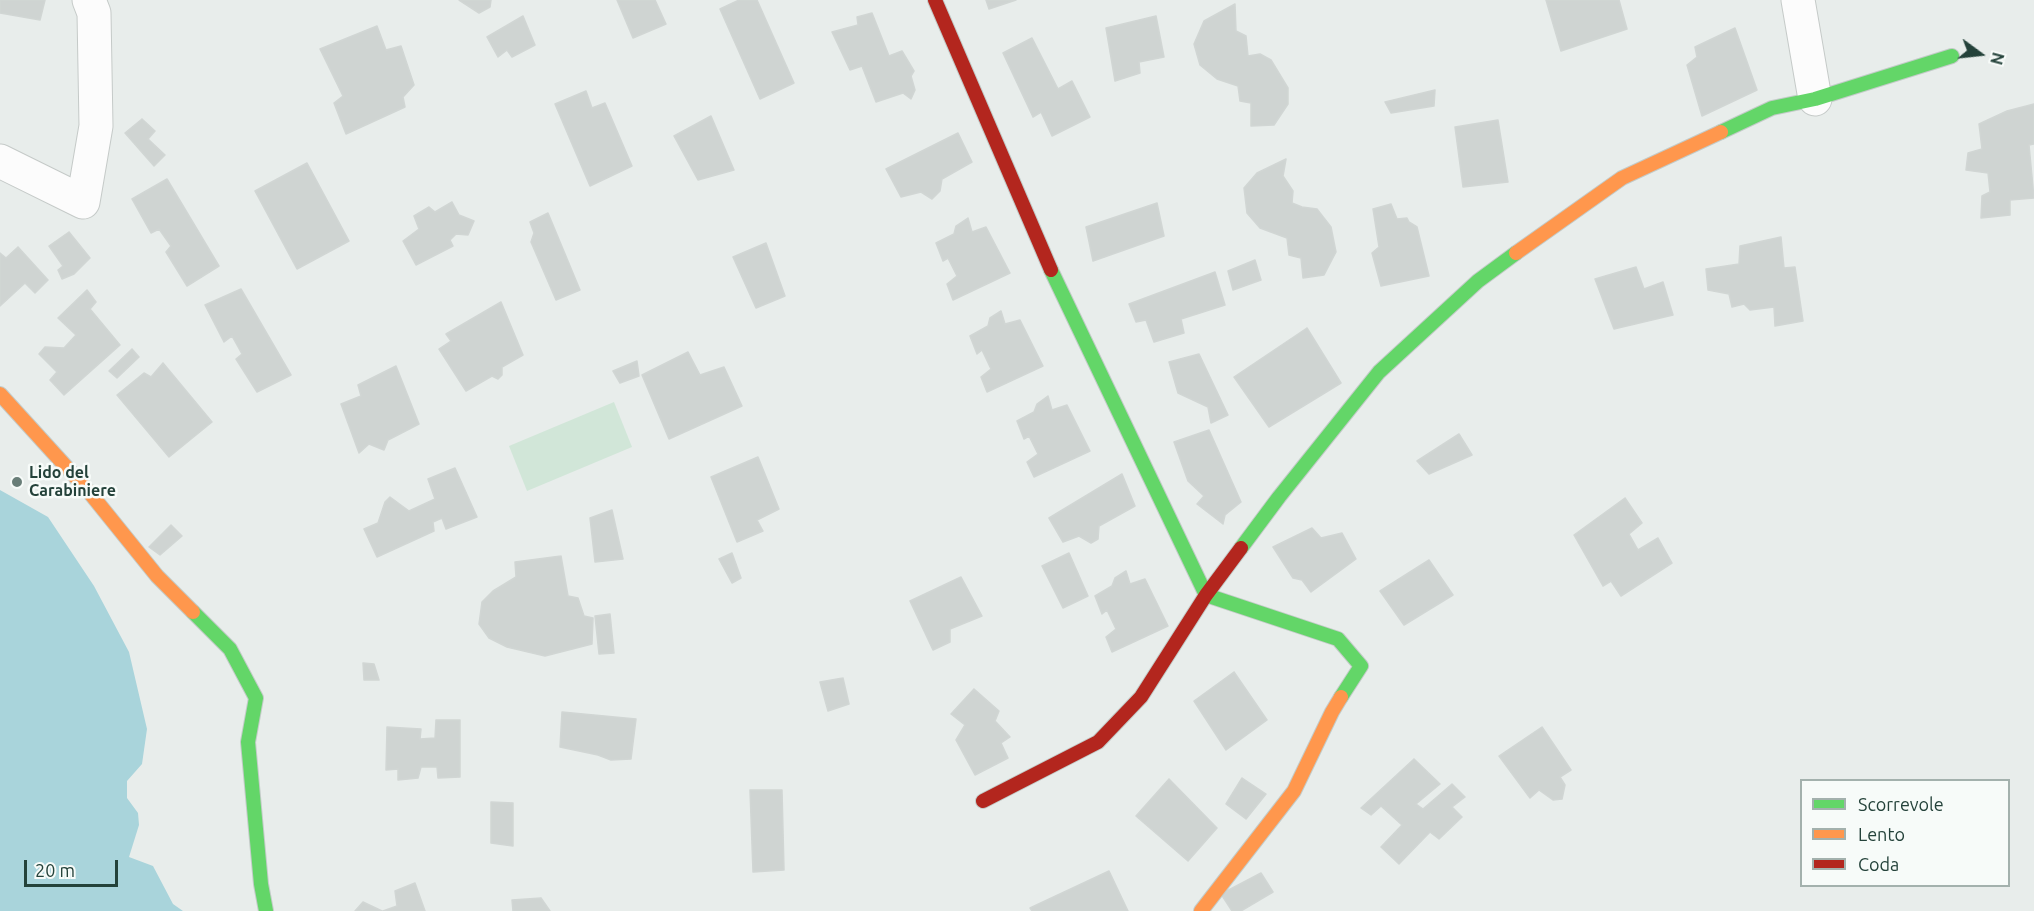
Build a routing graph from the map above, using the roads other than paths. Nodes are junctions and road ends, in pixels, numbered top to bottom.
1 (89, 0) edge
2 (935, 0) edge
3 (1798, 0) edge
4 (1952, 56) dead end
5 (1815, 99) junction
6 (0, 161) edge
7 (0, 394) edge
8 (1206, 595) junction
9 (982, 801) dead end
10 (266, 911) edge
11 (1201, 911) edge

1 - 6 street
2 - 8 street
3 - 5 street
4 - 5 street
5 - 8 street
7 - 10 street
8 - 9 street
8 - 11 street

